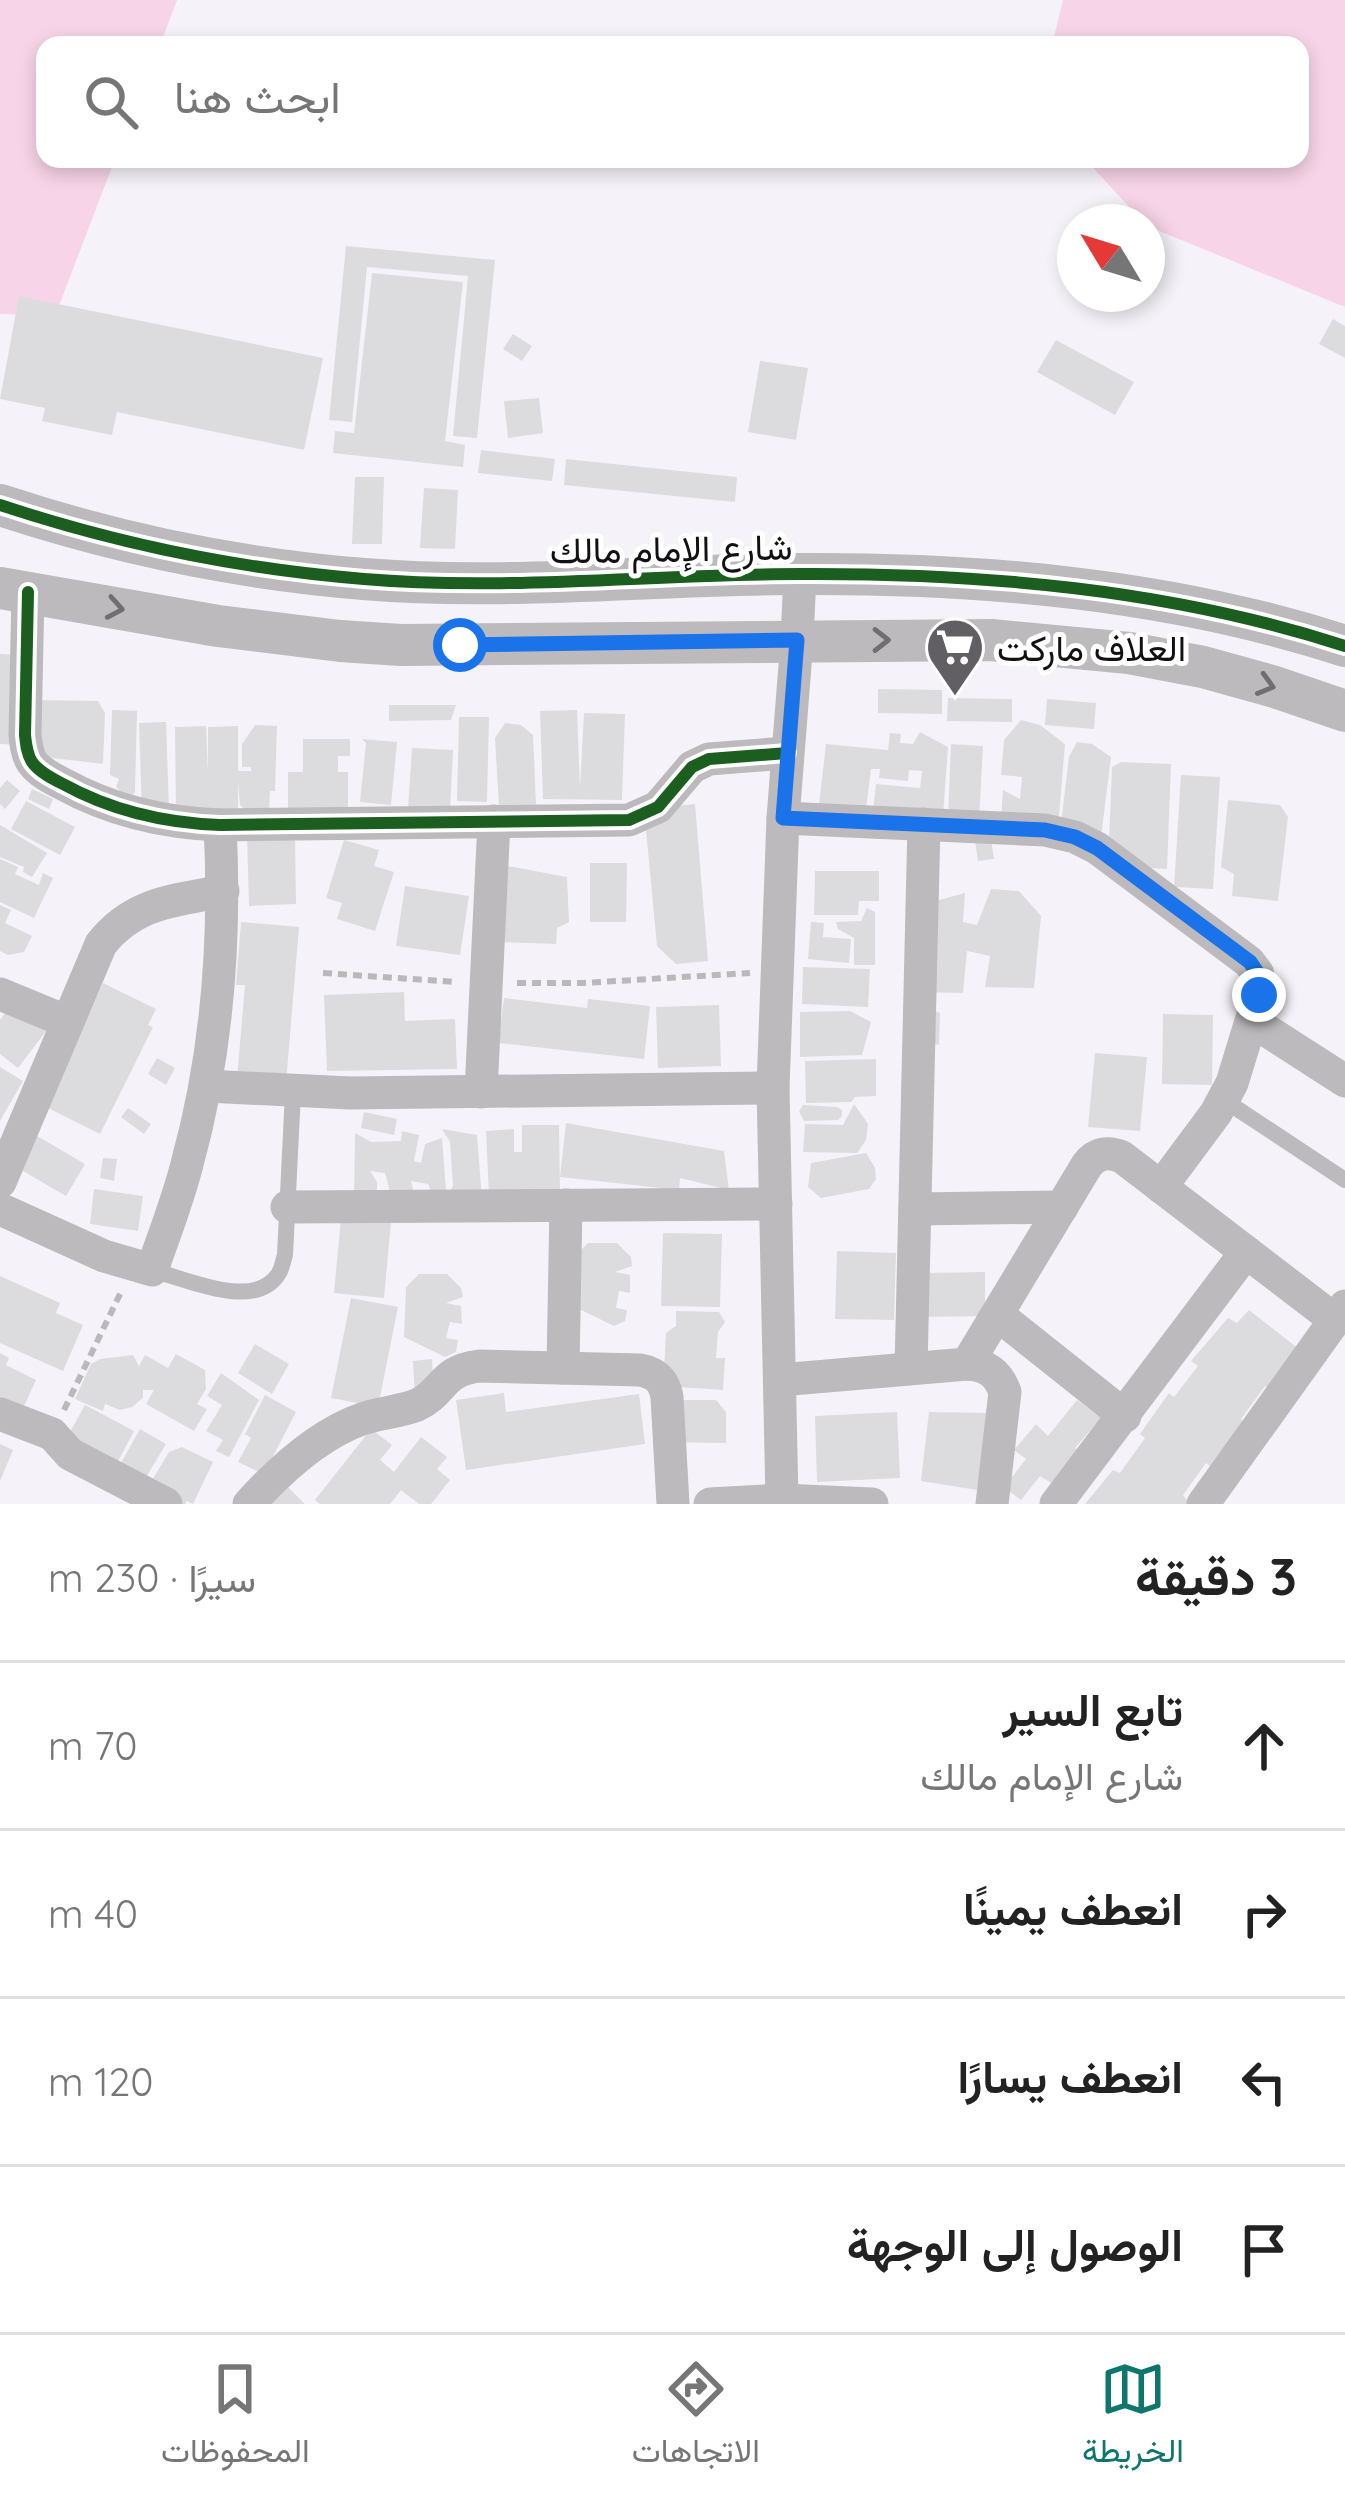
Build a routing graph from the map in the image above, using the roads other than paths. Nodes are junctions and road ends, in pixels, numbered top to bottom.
1 (0, 505) edge
2 (800, 574) junction
3 (14, 590) edge
4 (797, 640) junction
5 (1345, 646) edge
6 (1345, 711) edge
7 (13, 750) edge
8 (787, 753) junction
9 (783, 818) junction
10 (494, 821) junction
11 (924, 824) junction
12 (220, 825) junction
13 (223, 891) junction
14 (0, 994) edge
15 (1252, 1021) junction
16 (68, 1022) junction
17 (1345, 1081) edge
18 (206, 1087) junction
19 (773, 1088) junction
20 (293, 1091) junction
21 (482, 1092) junction
22 (1224, 1100) junction
23 (1345, 1180) edge
24 (0, 1183) edge
25 (1160, 1187) junction
26 (776, 1204) junction
27 (566, 1205) junction
28 (287, 1207) junction
29 (1062, 1207) junction
30 (0, 1209) edge
31 (915, 1209) junction
32 (1246, 1252) junction
33 (143, 1268) junction
34 (1340, 1313) edge
35 (998, 1315) junction
36 (967, 1364) junction
37 (562, 1368) junction
38 (911, 1369) junction
39 (780, 1380) junction
40 (0, 1414) edge
41 (1125, 1416) junction
42 (782, 1500) junction
43 (166, 1504) edge
44 (249, 1504) edge
45 (673, 1504) edge
46 (710, 1504) edge
47 (872, 1504) edge
48 (992, 1504) edge
49 (1056, 1504) edge
50 (1203, 1504) edge

1 - 2 street, شارع الإمام مالك
2 - 4 street
2 - 5 street, شارع الإمام مالك
3 -> 4 street
3 - 7 street
4 -> 6 street
4 - 8 street
7 - 12 street
8 - 9 street
8 - 10 street
9 - 11 street
9 - 19 street
10 - 12 street
10 - 21 street
11 - 15 street
11 - 31 street
12 - 13 street
13 - 16 street
13 - 18 street
14 - 16 street
15 - 17 street
15 - 22 street
16 - 24 street
18 - 20 street
18 - 33 street
19 - 21 street
19 - 26 street
20 - 21 street
20 - 28 lane
22 - 23 lane
22 - 25 street
25 - 29 street
25 - 32 street
26 - 27 street
26 - 39 street
27 - 28 street
27 - 37 street
28 - 33 lane
29 - 31 street
29 - 35 street
30 - 33 street
31 - 38 street
32 - 34 street
32 - 41 street
34 - 50 street
35 - 36 street
35 - 41 street
36 - 38 street
36 - 48 street
37 - 44 street
37 - 45 street
38 - 39 street
39 - 42 street
40 - 43 street
41 - 49 street
42 - 46 street
42 - 47 street

